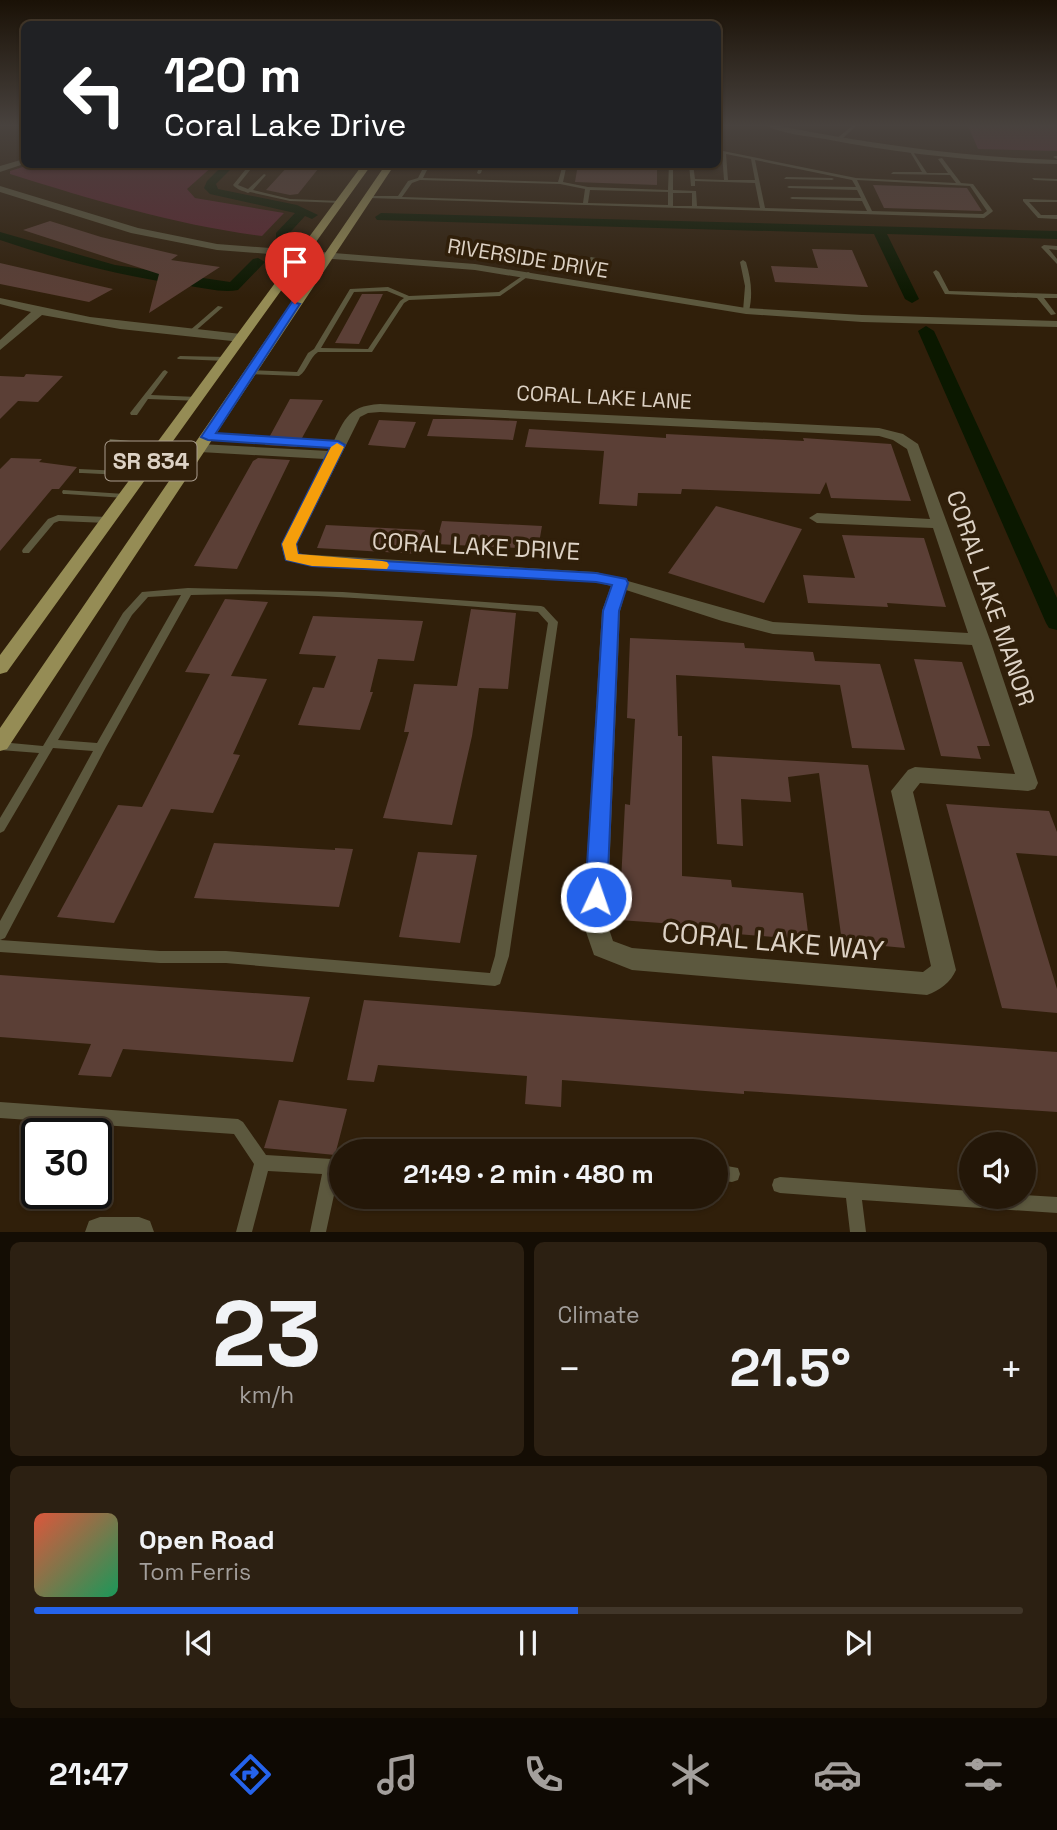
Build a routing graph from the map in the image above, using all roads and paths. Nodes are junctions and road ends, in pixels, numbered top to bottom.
1 (15, 183) edge
2 (236, 183) edge
3 (256, 183) edge
4 (354, 183) edge
5 (378, 183) edge
6 (409, 183) edge
7 (563, 183) edge
8 (671, 183) edge
9 (693, 183) edge
10 (758, 183) edge
11 (788, 183) edge
12 (858, 183) edge
13 (934, 183) edge
14 (960, 185) joint
15 (789, 187) junction
16 (588, 188) junction
17 (0, 189) edge
18 (860, 189) junction
19 (671, 191) junction
20 (248, 192) junction
21 (694, 192) junction
22 (369, 197) junction
23 (65, 198) dead end
24 (399, 198) junction
25 (792, 198) junction
26 (865, 200) junction
27 (1057, 201) edge
28 (341, 202) junction
29 (585, 204) junction
30 (670, 207) junction
31 (695, 207) junction
32 (763, 209) junction
33 (796, 210) junction
34 (870, 212) junction
35 (1057, 218) edge
36 (153, 223) dead end
37 (1057, 248) edge
38 (307, 250) junction
39 (332, 250) junction
40 (593, 258) dead end
41 (743, 262) dead end
42 (1057, 262) edge
43 (577, 272) junction
44 (936, 272) dead end
45 (528, 274) junction
46 (1039, 296) junction
47 (1057, 296) edge
48 (408, 298) junction
49 (0, 301) edge
50 (748, 305) junction
51 (220, 307) dead end
52 (38, 312) junction
53 (1056, 318) edge
54 (190, 333) junction
55 (241, 338) junction
56 (0, 346) edge
57 (317, 350) junction
58 (180, 358) dead end
59 (226, 359) junction
60 (165, 372) dead end
61 (250, 372) junction
62 (145, 397) junction
63 (197, 399) junction
64 (134, 413) dead end
65 (898, 437) joint
66 (113, 441) dead end
67 (204, 442) junction
68 (162, 446) junction
69 (336, 450) junction
70 (82, 471) dead end
71 (142, 474) junction
72 (66, 492) dead end
73 (125, 496) junction
74 (817, 518) dead end
75 (107, 520) junction
76 (940, 524) junction
77 (26, 551) dead end
78 (620, 583) junction
79 (188, 591) junction
80 (981, 640) junction
81 (6, 652) edge
82 (0, 668) edge
83 (0, 745) edge
84 (49, 747) junction
85 (100, 747) junction
86 (1028, 783) joint
87 (0, 828) edge
88 (0, 934) edge
89 (0, 946) edge
90 (0, 1110) edge
91 (262, 1163) junction
92 (329, 1165) edge
93 (780, 1185) dead end
94 (329, 1191) edge
95 (853, 1191) junction
96 (1057, 1205) edge
97 (100, 1231) edge
98 (139, 1231) edge
99 (244, 1231) edge
100 (317, 1231) edge
101 (858, 1231) edge

1 - 23 street
2 - 20 lane
3 - 20 lane
4 - 28 main road, SR 834
5 - 22 main road, SR 834
6 - 24 lane
7 - 16 lane
8 - 19 lane
9 - 21 lane
10 - 32 lane
11 - 15 lane
12 - 18 lane
13 - 14 lane
14 - 34 lane
15 - 18 lane
15 - 25 lane
16 - 19 lane
16 - 29 lane
17 - 38 street, RIVERSIDE DRIVE
18 - 26 lane
19 - 21 lane
19 - 30 lane
20 - 28 lane
21 - 31 lane
22 - 24 lane
22 - 39 main road, SR 834
24 - 29 lane
25 - 26 lane
25 - 33 lane
26 - 34 lane
27 - 35 lane
28 - 38 main road, SR 834
29 - 30 lane
30 - 31 lane
31 - 32 lane
32 - 33 lane
33 - 34 lane
36 - 38 street, RIVERSIDE DRIVE
37 - 42 lane
38 - 39 street, RIVERSIDE DRIVE
38 - 55 main road, SR 834
39 - 43 street, RIVERSIDE DRIVE
39 - 45 street, RIVERSIDE DRIVE
39 - 61 main road, SR 834
40 - 43 lane
41 - 50 lane
43 - 50 street, RIVERSIDE DRIVE
44 - 46 lane
45 - 48 lane
45 - 50 street, RIVERSIDE DRIVE
46 - 47 lane
46 - 53 lane
48 - 57 lane
48 - 57 lane
49 - 52 street
50 - 53 street, RIVERSIDE DRIVE
51 - 54 lane
52 - 54 street
52 - 56 street
54 - 55 street
55 - 59 main road, SR 834
57 - 61 lane
58 - 59 lane
59 - 63 main road, SR 834
60 - 62 lane
61 - 67 main road, SR 834
62 - 63 lane
62 - 64 lane
63 - 68 main road, SR 834
65 - 69 street, CORAL LAKE LANE
65 - 76 street, CORAL LAKE MANOR
66 - 68 lane
67 - 69 street
67 - 83 main road, SR 834
68 - 71 main road, SR 834
69 - 78 street, CORAL LAKE DRIVE
70 - 71 lane
71 - 73 main road, SR 834
72 - 73 lane
73 - 75 main road, SR 834
74 - 76 street
75 - 77 lane
75 - 81 main road, SR 834
76 - 80 street, CORAL LAKE MANOR
78 - 80 street, CORAL LAKE DRIVE
78 - 86 street, CORAL LAKE WAY
79 - 84 lane
79 - 85 lane
79 - 89 lane
80 - 86 street, CORAL LAKE MANOR
81 - 82 main road, SR 834
83 - 84 lane
84 - 85 lane
84 - 87 lane
85 - 88 lane
90 - 91 lane
91 - 92 lane
91 - 99 lane
93 - 95 lane
94 - 100 lane
95 - 96 lane
95 - 101 lane
97 - 98 street

